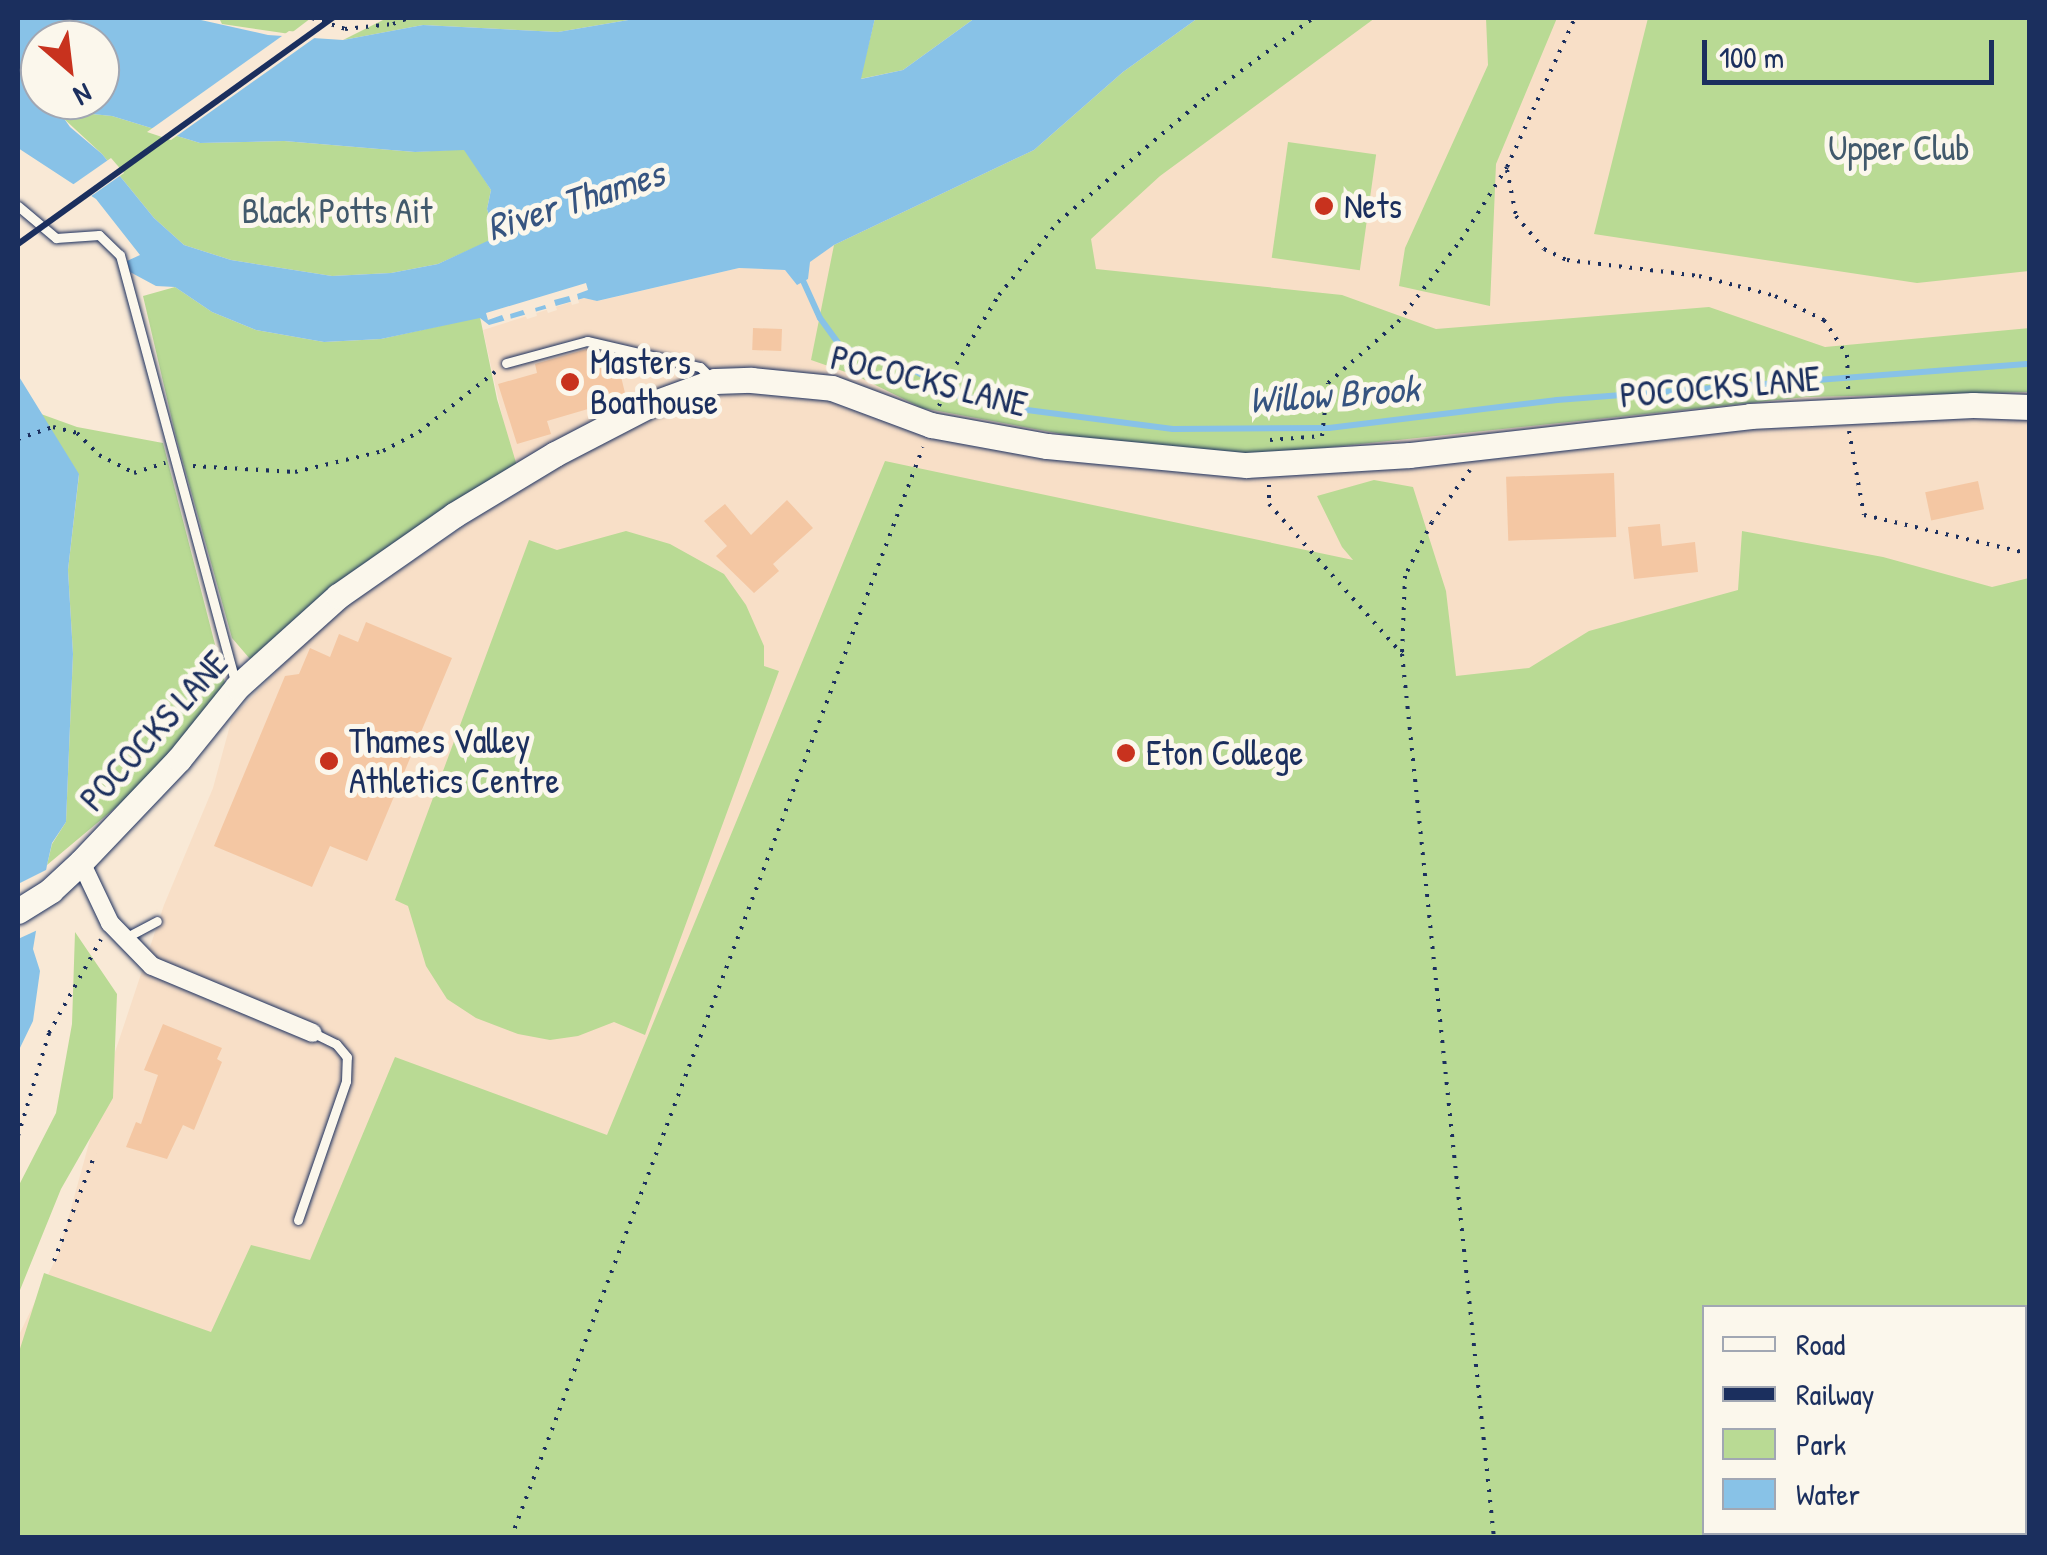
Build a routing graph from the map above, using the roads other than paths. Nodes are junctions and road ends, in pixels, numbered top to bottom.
1 (18, 206) edge
2 (506, 363) road end
3 (715, 382) junction
4 (2030, 407) edge
5 (237, 686) junction
6 (81, 862) junction
7 (18, 911) edge
8 (157, 920) dead end
9 (126, 938) junction
10 (313, 1033) joint
11 (298, 1220) dead end

1 - 5 lane
2 - 3 lane
3 - 4 main road, POCOCKS LANE
3 - 5 main road, POCOCKS LANE
5 - 6 main road, POCOCKS LANE
6 - 7 main road, POCOCKS LANE
6 - 9 street
8 - 9 lane
9 - 10 street
10 - 11 lane

